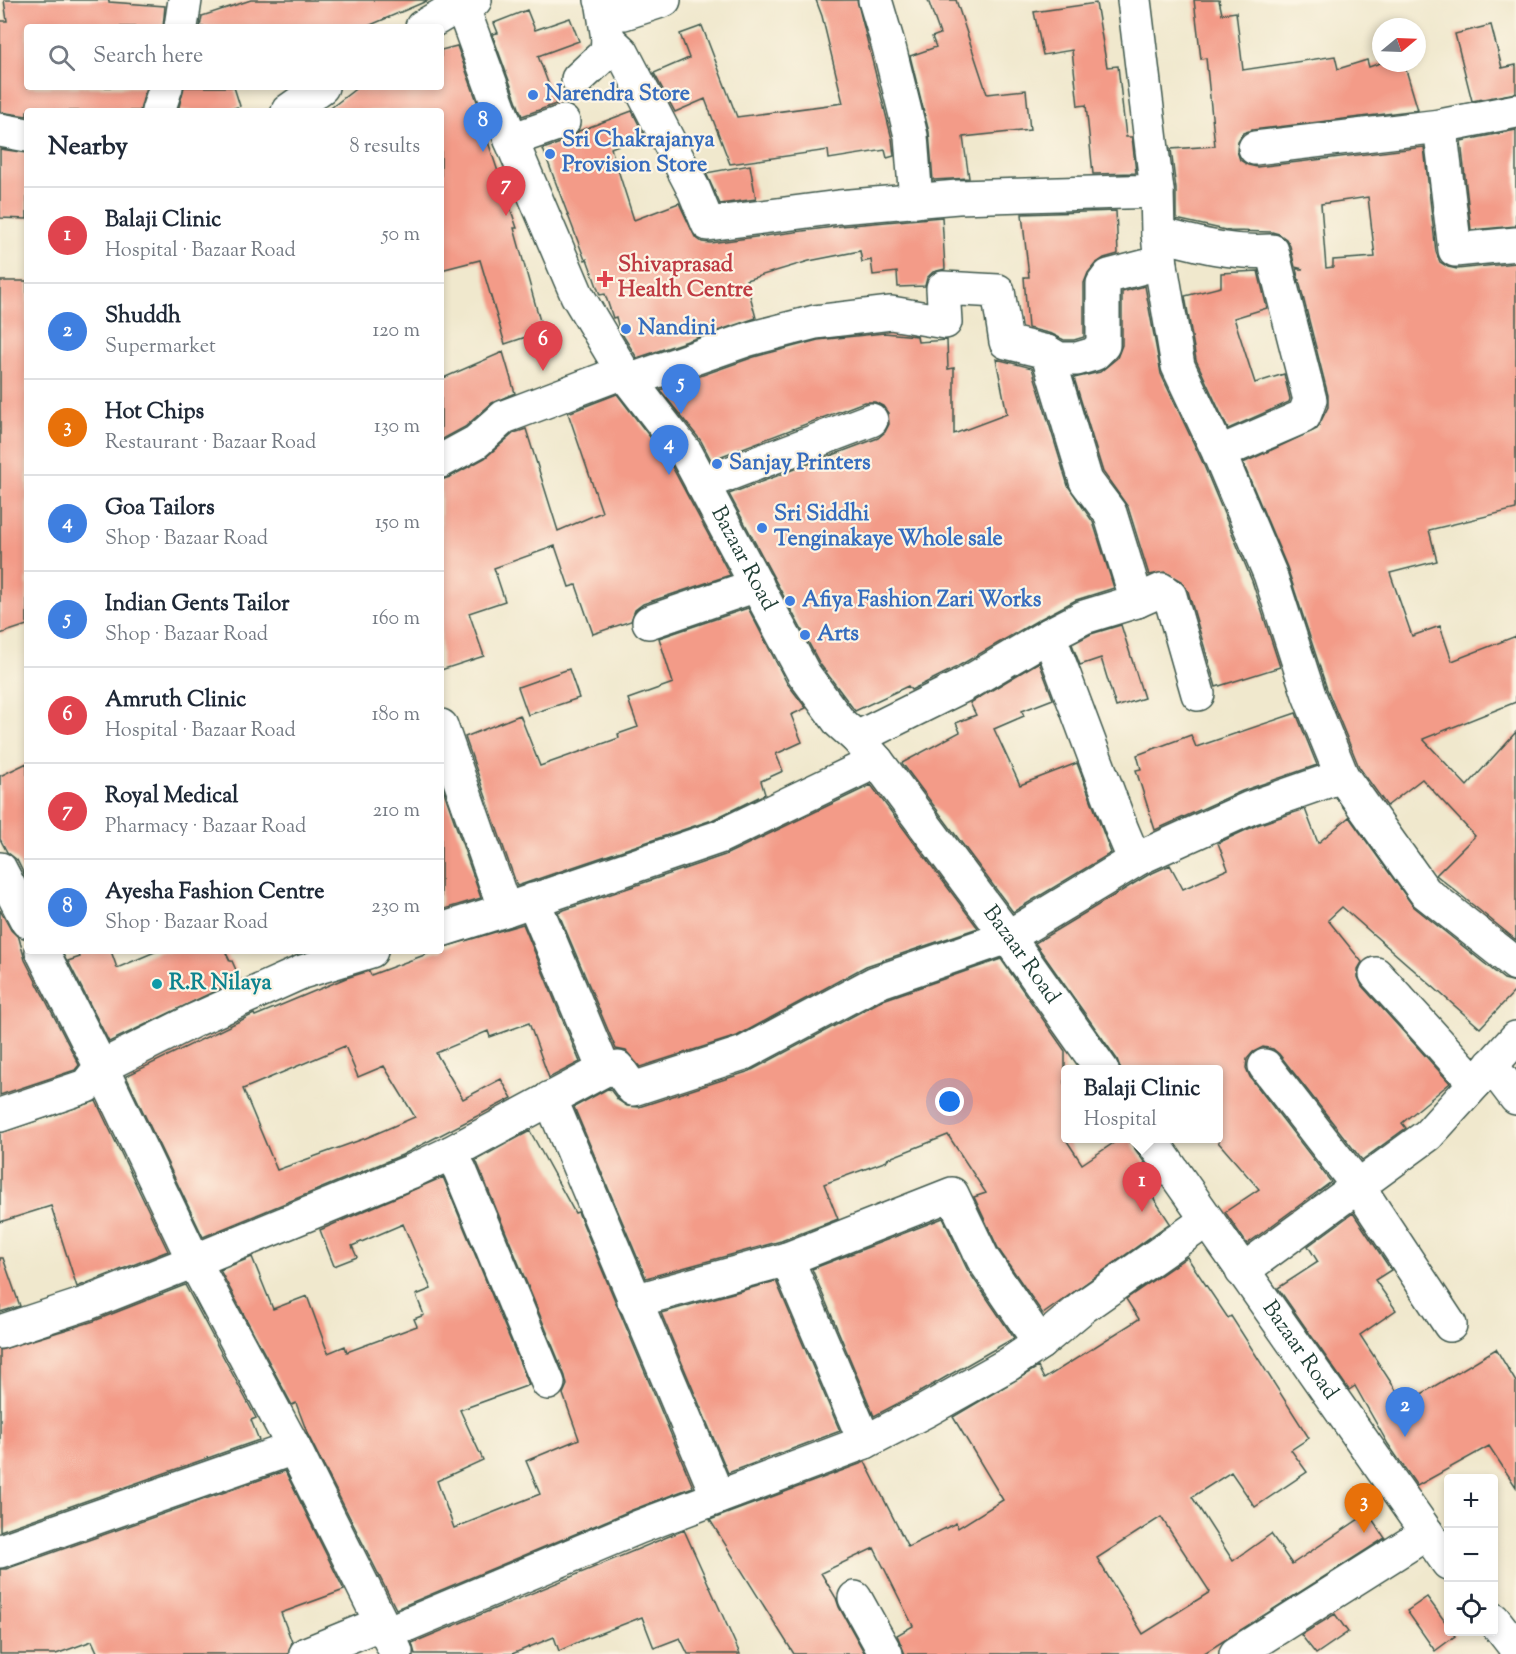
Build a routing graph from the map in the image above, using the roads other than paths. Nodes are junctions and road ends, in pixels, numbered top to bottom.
1 (185, 0) edge
2 (602, 0) edge
3 (664, 0) edge
4 (875, 0) edge
5 (1134, 0) edge
6 (465, 1) edge
7 (181, 24) edge
8 (427, 24) edge
9 (608, 39) junction
10 (578, 79) dead end
11 (165, 90) edge
12 (318, 90) edge
13 (159, 108) edge
14 (292, 108) edge
15 (1516, 111) edge
16 (563, 122) dead end
17 (1440, 126) junction
18 (0, 130) edge
19 (24, 134) edge
20 (511, 140) junction
21 (1255, 148) dead end
22 (1157, 191) junction
23 (915, 201) junction
24 (1516, 244) edge
25 (1159, 250) junction
26 (1047, 352) junction
27 (627, 376) junction
28 (871, 420) dead end
29 (1219, 453) junction
30 (444, 459) edge
31 (702, 484) junction
32 (757, 585) junction
33 (1137, 601) junction
34 (649, 622) dead end
35 (1049, 635) junction
36 (1198, 694) dead end
37 (444, 733) edge
38 (867, 749) junction
39 (1342, 776) junction
40 (1138, 858) junction
41 (0, 868) edge
42 (519, 905) junction
43 (15, 910) edge
44 (444, 929) edge
45 (1008, 937) junction
46 (44, 954) edge
47 (351, 954) edge
48 (299, 962) edge
49 (1516, 964) edge
50 (1376, 974) dead end
51 (1516, 1038) edge
52 (1098, 1065) edge
53 (101, 1066) junction
54 (1265, 1066) dead end
55 (604, 1070) junction
56 (1483, 1074) junction
57 (550, 1098) junction
58 (1516, 1098) edge
59 (0, 1116) edge
60 (1153, 1143) edge
61 (450, 1153) junction
62 (1358, 1186) junction
63 (1207, 1220) junction
64 (787, 1259) junction
65 (194, 1262) junction
66 (1242, 1271) junction
67 (634, 1301) junction
68 (1450, 1325) dead end
69 (0, 1332) edge
70 (1040, 1343) junction
71 (548, 1383) dead end
72 (865, 1442) junction
73 (294, 1448) junction
74 (718, 1497) junction
75 (1426, 1533) junction
76 (0, 1551) edge
77 (1444, 1556) edge
78 (855, 1598) dead end
79 (1498, 1625) edge
80 (388, 1637) edge
81 (1516, 1648) edge
82 (306, 1654) edge
83 (886, 1654) edge
84 (1236, 1654) edge

1 - 7 street
2 - 3 street
2 - 9 street
4 - 23 street
5 - 22 street
6 - 8 street
6 - 20 street, Bazaar Road
9 - 10 street
9 - 23 street
11 - 13 street
12 - 14 street
15 - 17 street
16 - 20 street
17 - 21 street
17 - 24 street
18 - 19 street
20 - 27 street, Bazaar Road
22 - 23 street
22 - 25 street
25 - 26 street
25 - 29 street
25 - 29 street
26 - 27 street
26 - 33 street
27 - 30 street
27 - 31 street, Bazaar Road
28 - 31 street
29 - 39 street
31 - 32 street, Bazaar Road
32 - 34 street
32 - 38 street, Bazaar Road
33 - 35 street
33 - 36 street
35 - 38 street
35 - 40 street
37 - 42 street
38 - 42 street
38 - 45 street, Bazaar Road
39 - 40 street
39 - 49 street
40 - 45 street
41 - 43 street
42 - 44 street
42 - 55 street
45 - 52 street, Bazaar Road
45 - 55 street
46 - 53 street
47 - 48 street
48 - 53 street
50 - 56 street
51 - 56 street
53 - 59 street
53 - 65 street
54 - 62 street
55 - 57 street
56 - 58 street
56 - 62 street
57 - 61 street
57 - 67 street
60 - 63 street, Bazaar Road
61 - 65 street
61 - 71 street
62 - 66 street
62 - 68 street
63 - 66 street, Bazaar Road
63 - 70 street
64 - 67 street
64 - 70 street
64 - 72 street
65 - 69 street
65 - 73 street
66 - 75 street, Bazaar Road
67 - 74 street
70 - 72 street
72 - 74 street
73 - 76 street
73 - 80 street
74 - 80 street
75 - 77 street, Bazaar Road
75 - 84 street
78 - 83 street
79 - 81 street
80 - 82 street

